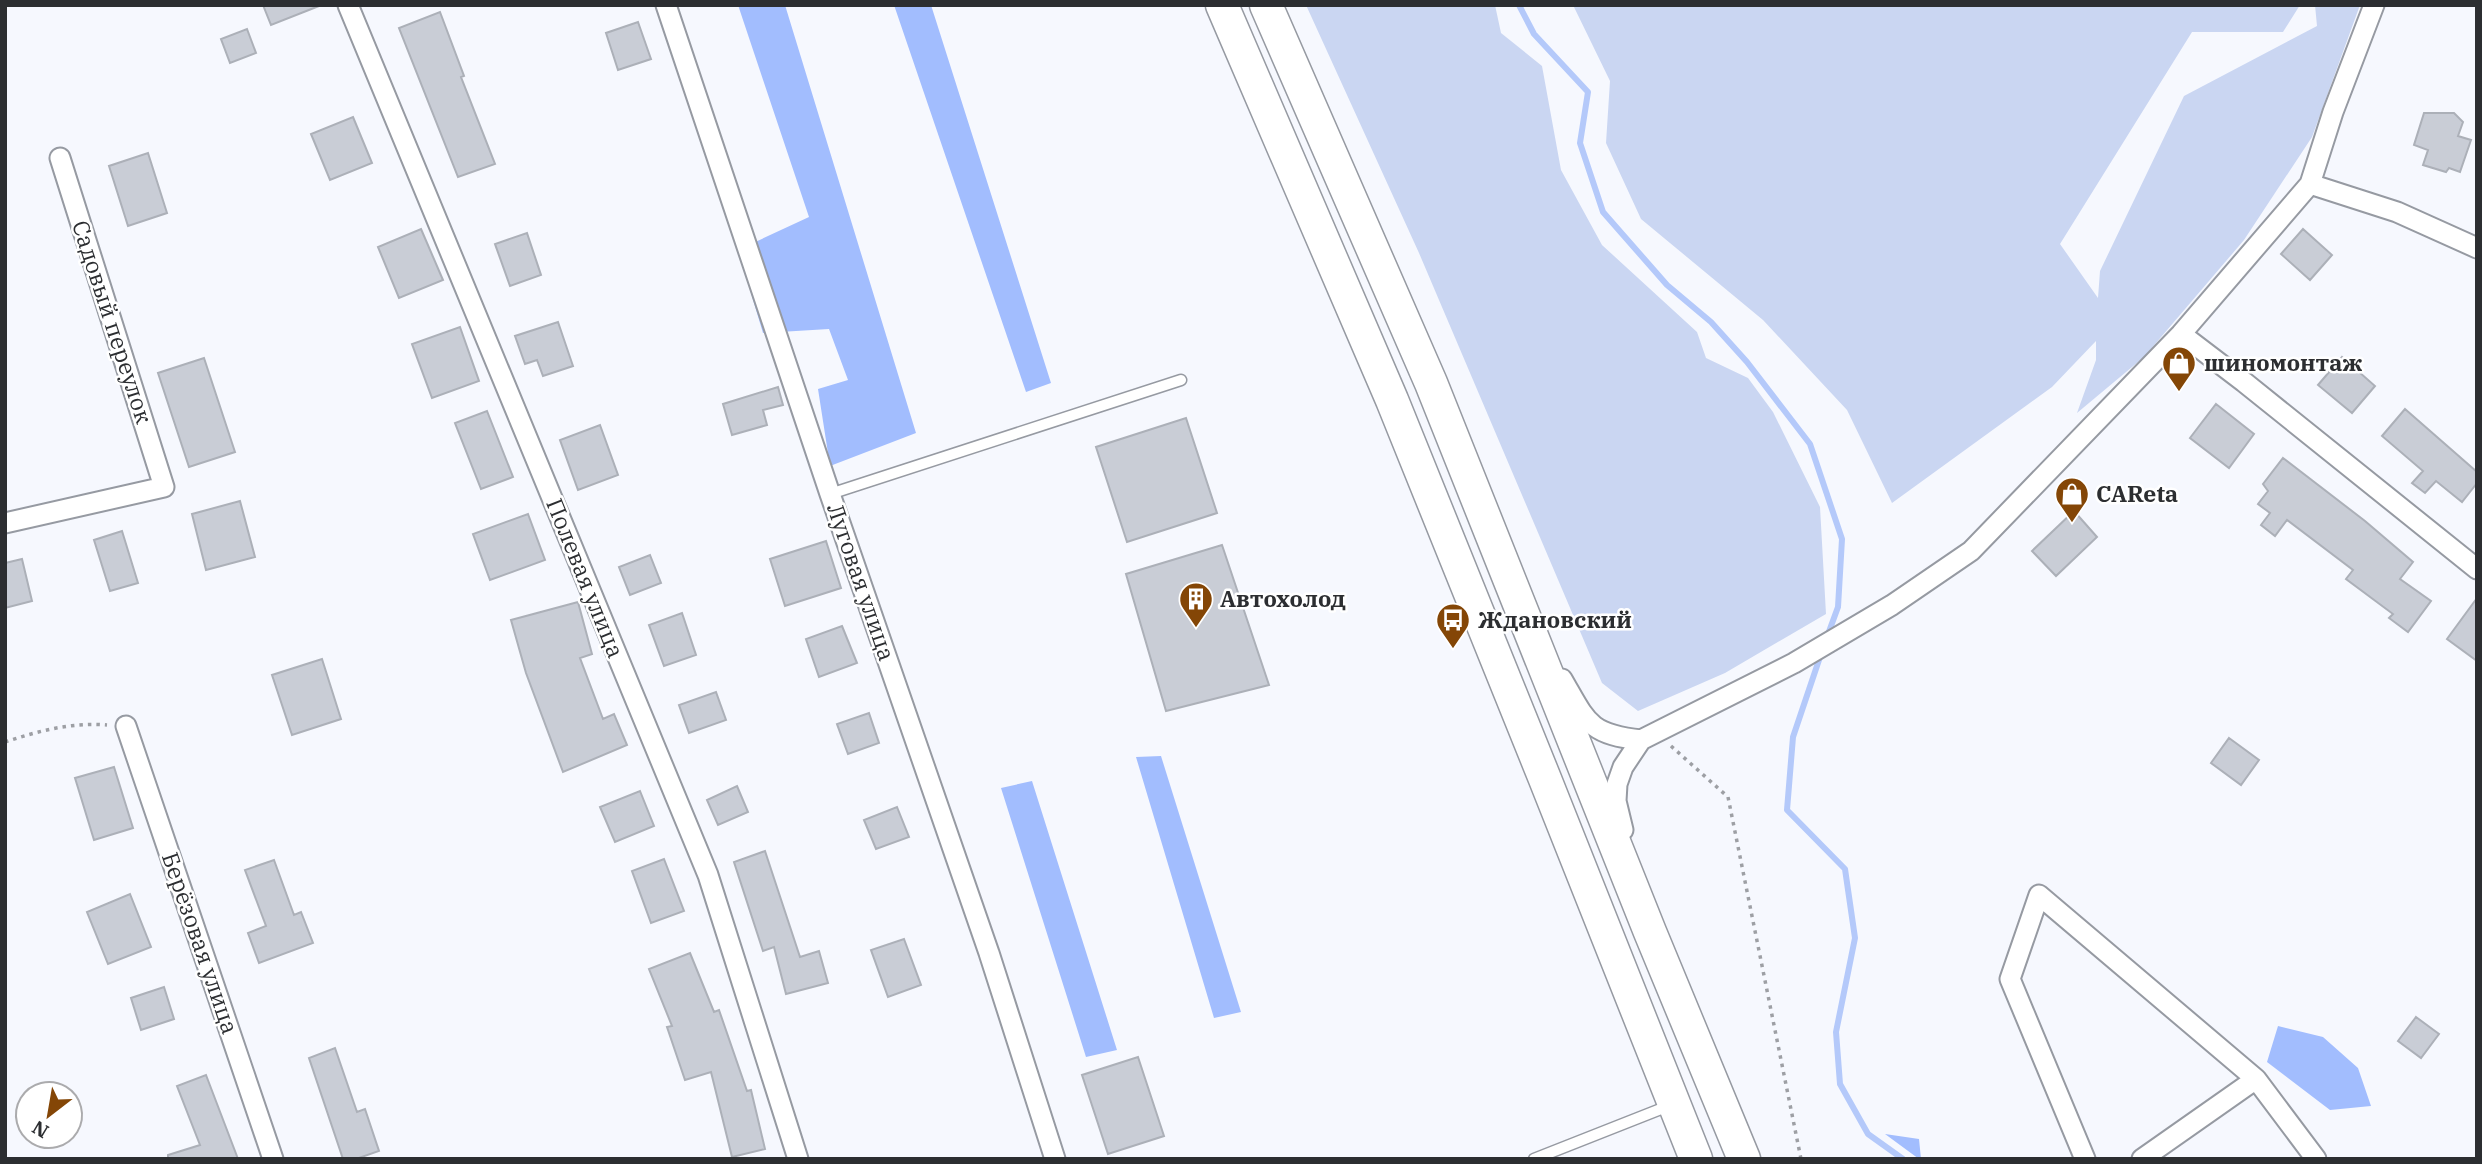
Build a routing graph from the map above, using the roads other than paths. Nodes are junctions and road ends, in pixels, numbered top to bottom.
1 (348, 5) edge
2 (666, 5) edge
3 (1222, 5) edge
4 (1266, 5) edge
5 (2374, 5) edge
6 (60, 158) dead end
7 (2310, 184) junction
8 (2477, 248) edge
9 (2181, 334) junction
10 (1181, 380) dead end
11 (830, 494) junction
12 (5, 523) edge
13 (2477, 569) edge
14 (1522, 611) junction
15 (127, 726) road end
16 (1648, 736) junction
17 (1650, 932) junction
18 (2256, 1079) junction
19 (1674, 1104) junction
20 (274, 1159) edge
21 (798, 1159) edge
22 (1055, 1159) edge
23 (1534, 1159) edge
24 (1696, 1159) edge
25 (1744, 1159) edge
26 (2085, 1159) edge
27 (2142, 1159) edge
28 (2316, 1159) edge

1 - 21 street, Полевая улица
2 - 11 street, Луговая улица
3 - 19 main road
4 - 14 main road
5 - 7 street
6 - 12 street, Садовый переулок
7 - 8 street
7 - 9 street
9 - 13 street
9 - 16 street
10 - 11 lane
11 - 22 street, Луговая улица
14 - 16 street
14 - 17 main road
15 - 20 street, Берёзовая улица
16 - 17 street
17 - 25 main road
18 - 26 street
18 - 27 street
18 - 28 street
19 - 23 lane
19 - 24 main road

